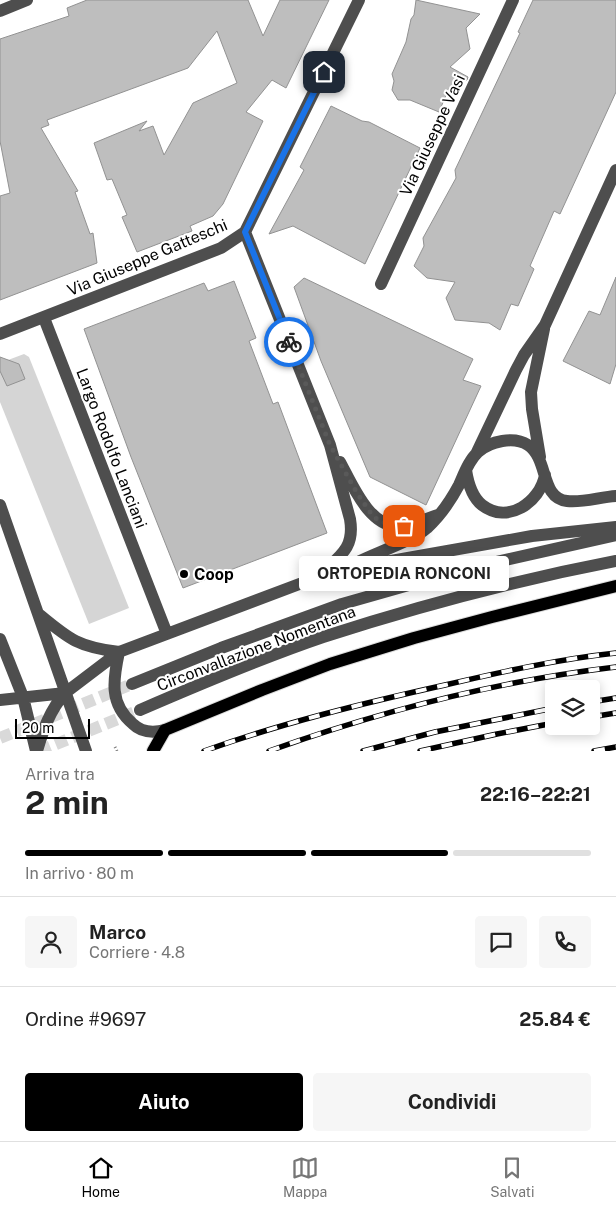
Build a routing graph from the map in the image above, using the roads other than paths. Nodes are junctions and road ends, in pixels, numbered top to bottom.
1 (27, 0) edge
2 (359, 0) edge
3 (513, 0) edge
4 (0, 10) edge
5 (616, 170) edge
6 (245, 232) junction
7 (381, 284) dead end
8 (44, 318) junction
9 (545, 325) junction
10 (0, 334) edge
11 (330, 445) junction
12 (478, 452) junction
13 (540, 457) junction
14 (466, 470) junction
15 (545, 475) junction
16 (616, 496) edge
17 (0, 504) edge
18 (438, 515) junction
19 (616, 527) edge
20 (616, 535) edge
21 (616, 561) edge
22 (340, 570) junction
23 (318, 576) junction
24 (616, 586) edge
25 (39, 614) junction
26 (166, 634) junction
27 (0, 638) edge
28 (119, 652) junction
29 (132, 684) tunnel mouth
30 (65, 693) junction
31 (23, 697) junction
32 (0, 700) edge
33 (140, 710) tunnel mouth
34 (165, 730) junction
35 (36, 751) edge
36 (86, 751) edge
37 (153, 751) edge

1 - 4 street
2 - 6 street, Via Giuseppe Gatteschi
3 - 7 street, Via Giuseppe Vasi
5 - 9 street
6 - 8 street, Via Giuseppe Gatteschi
6 - 11 street
8 - 10 street
8 - 26 street, Largo Rodolfo Lanciani
9 - 12 street
9 - 13 street
11 - 18 street
11 - 23 street
12 - 13 street
12 - 14 street
13 - 15 street
14 - 15 street
14 - 18 street
15 - 16 street
17 - 25 street
18 - 22 street
19 - 22 street
20 - 29 street, Circonvallazione Nomentana
21 - 33 street, Circonvallazione Nomentana
22 - 23 street
23 - 26 street
24 - 34 main road
25 - 28 street
25 - 30 street
26 - 28 street
27 - 31 street
28 - 30 street
28 - 34 street
30 - 31 street
30 - 35 street
30 - 36 street
31 - 32 street
31 - 35 street
34 - 37 main road

